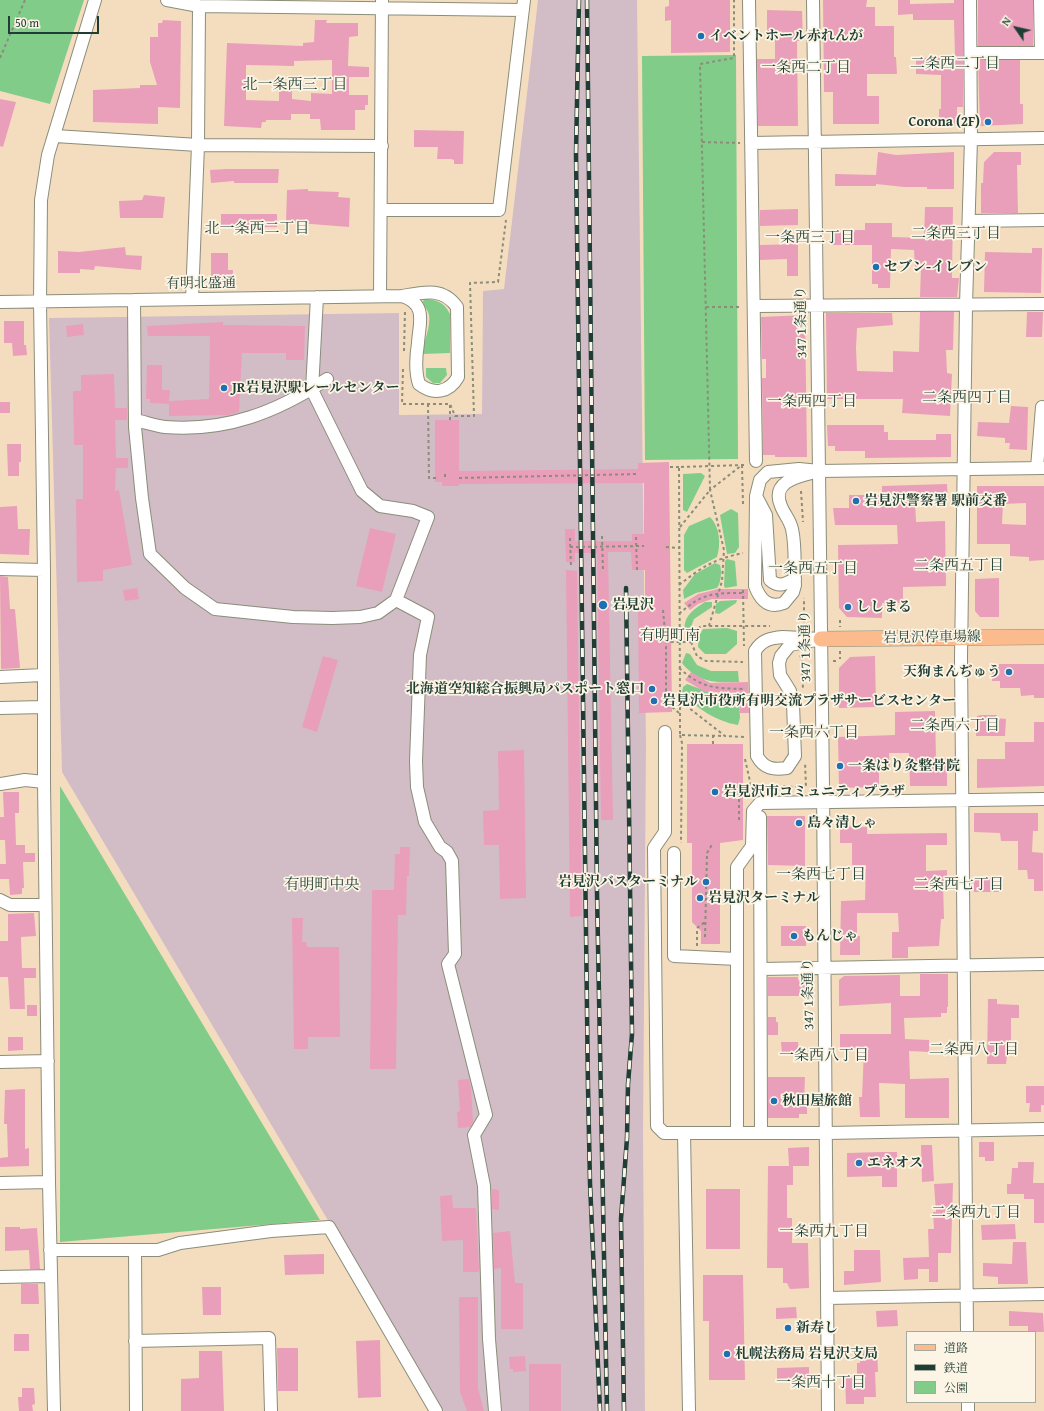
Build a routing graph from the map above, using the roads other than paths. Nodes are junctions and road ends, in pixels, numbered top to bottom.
1 (95, 0) edge
2 (167, 0) edge
3 (749, 0) edge
4 (814, 0) edge
5 (970, 0) edge
6 (1040, 0) edge
7 (228, 3) edge
8 (326, 4) edge
9 (382, 4) edge
10 (524, 5) edge
11 (199, 6) junction
12 (971, 53) junction
13 (1042, 53) edge
14 (55, 136) junction
15 (1044, 138) edge
16 (971, 139) junction
17 (815, 141) junction
18 (751, 143) junction
19 (198, 145) junction
20 (382, 146) junction
21 (382, 210) junction
22 (1044, 220) edge
23 (969, 221) junction
24 (380, 296) junction
25 (402, 296) junction
26 (316, 297) junction
27 (134, 300) junction
28 (192, 300) junction
29 (0, 302) edge
30 (40, 302) junction
31 (1044, 304) edge
32 (966, 305) junction
33 (754, 306) junction
34 (817, 306) junction
35 (327, 379) dead end
36 (312, 390) junction
37 (1042, 407) dead end
38 (135, 420) junction
39 (753, 463) road end
40 (1041, 468) edge
41 (964, 470) junction
42 (819, 471) junction
43 (756, 496) junction
44 (0, 569) edge
45 (44, 570) junction
46 (795, 578) junction
47 (396, 600) junction
48 (799, 636) junction
49 (1044, 637) edge
50 (961, 638) junction
51 (821, 639) junction
52 (43, 675) junction
53 (0, 676) edge
54 (43, 707) junction
55 (0, 708) edge
56 (665, 732) dead end
57 (44, 782) junction
58 (0, 784) edge
59 (1044, 799) edge
60 (962, 800) junction
61 (823, 802) junction
62 (760, 803) junction
63 (678, 849) road end
64 (654, 882) junction
65 (674, 883) junction
66 (0, 900) edge
67 (45, 905) junction
68 (655, 956) junction
69 (674, 956) junction
70 (736, 959) junction
71 (1044, 964) edge
72 (963, 965) junction
73 (824, 968) junction
74 (761, 969) junction
75 (48, 1061) junction
76 (0, 1062) edge
77 (1044, 1129) edge
78 (965, 1130) junction
79 (738, 1132) junction
80 (761, 1132) junction
81 (684, 1133) junction
82 (827, 1133) junction
83 (48, 1182) junction
84 (0, 1183) edge
85 (50, 1250) junction
86 (134, 1250) junction
87 (51, 1276) junction
88 (0, 1277) edge
89 (1044, 1294) edge
90 (967, 1296) junction
91 (826, 1298) junction
92 (967, 1331) edge
93 (135, 1340) junction
94 (54, 1411) edge
95 (136, 1411) edge
96 (271, 1411) edge
97 (436, 1411) edge
98 (495, 1411) edge
99 (689, 1411) edge
100 (828, 1411) edge

1 - 14 street
2 - 11 street
3 - 18 street
4 - 17 street, 347 1条通り
5 - 12 street
6 - 13 street
7 - 8 street
7 - 11 street
8 - 9 street
9 - 10 street
9 - 20 street
10 - 21 street
11 - 19 street
12 - 13 street
12 - 16 street
14 - 19 street
14 - 30 street
15 - 16 street
16 - 17 street
16 - 23 street
17 - 18 street
17 - 34 street, 347 1条通り
18 - 33 street
19 - 20 street
19 - 28 street
20 - 21 street
21 - 24 street
22 - 23 street
23 - 32 street
24 - 25 street, 有明北盛通
24 - 26 street, 有明北盛通
25 - 25 street, 有明北盛通
26 - 28 street, 有明北盛通
26 - 36 street
27 - 28 street, 有明北盛通
27 - 30 street, 有明北盛通
27 - 38 street
29 - 30 street, 有明北盛通
30 - 45 street
31 - 32 street
32 - 34 street
32 - 41 street
33 - 34 street
33 - 39 street
34 - 42 street, 347 1条通り
35 - 36 street
36 - 38 street
36 - 47 street
37 - 40 street
38 - 47 street
40 - 41 street
41 - 42 street
41 - 50 street
42 - 43 street
42 - 46 street
42 - 51 street, 347 1条通り
43 - 46 street
43 - 46 street
44 - 45 street
45 - 52 street
47 - 98 street
48 - 48 street
48 - 51 street
49 - 50 main road, 岩見沢停車場線
50 - 51 main road, 岩見沢停車場線
50 - 60 street
51 - 61 street, 347 1条通り
52 - 53 street
52 - 54 street
54 - 55 street
54 - 57 street
56 - 64 street
57 - 58 street
57 - 67 street
59 - 60 street
60 - 61 street
60 - 72 street
61 - 62 street
61 - 73 street, 347 1条通り
62 - 70 street
62 - 74 street
63 - 65 street
64 - 65 street
64 - 68 street
65 - 69 street
66 - 67 street
67 - 75 street
68 - 69 street
68 - 81 street
69 - 70 street
70 - 79 street
71 - 72 street
72 - 73 street
72 - 78 street
73 - 74 street
73 - 82 street, 347 1条通り
74 - 80 street
75 - 76 street
75 - 83 street
77 - 78 street
78 - 82 street
78 - 90 street
79 - 80 street
79 - 81 street
80 - 82 street
81 - 99 street
82 - 91 street, 347 1条通り
83 - 84 street
83 - 85 street
85 - 86 street
85 - 87 street
86 - 93 street
86 - 97 street
87 - 88 street
87 - 94 street
89 - 90 street
90 - 91 street
90 - 92 street
91 - 100 street, 347 1条通り
93 - 95 street
93 - 96 street

